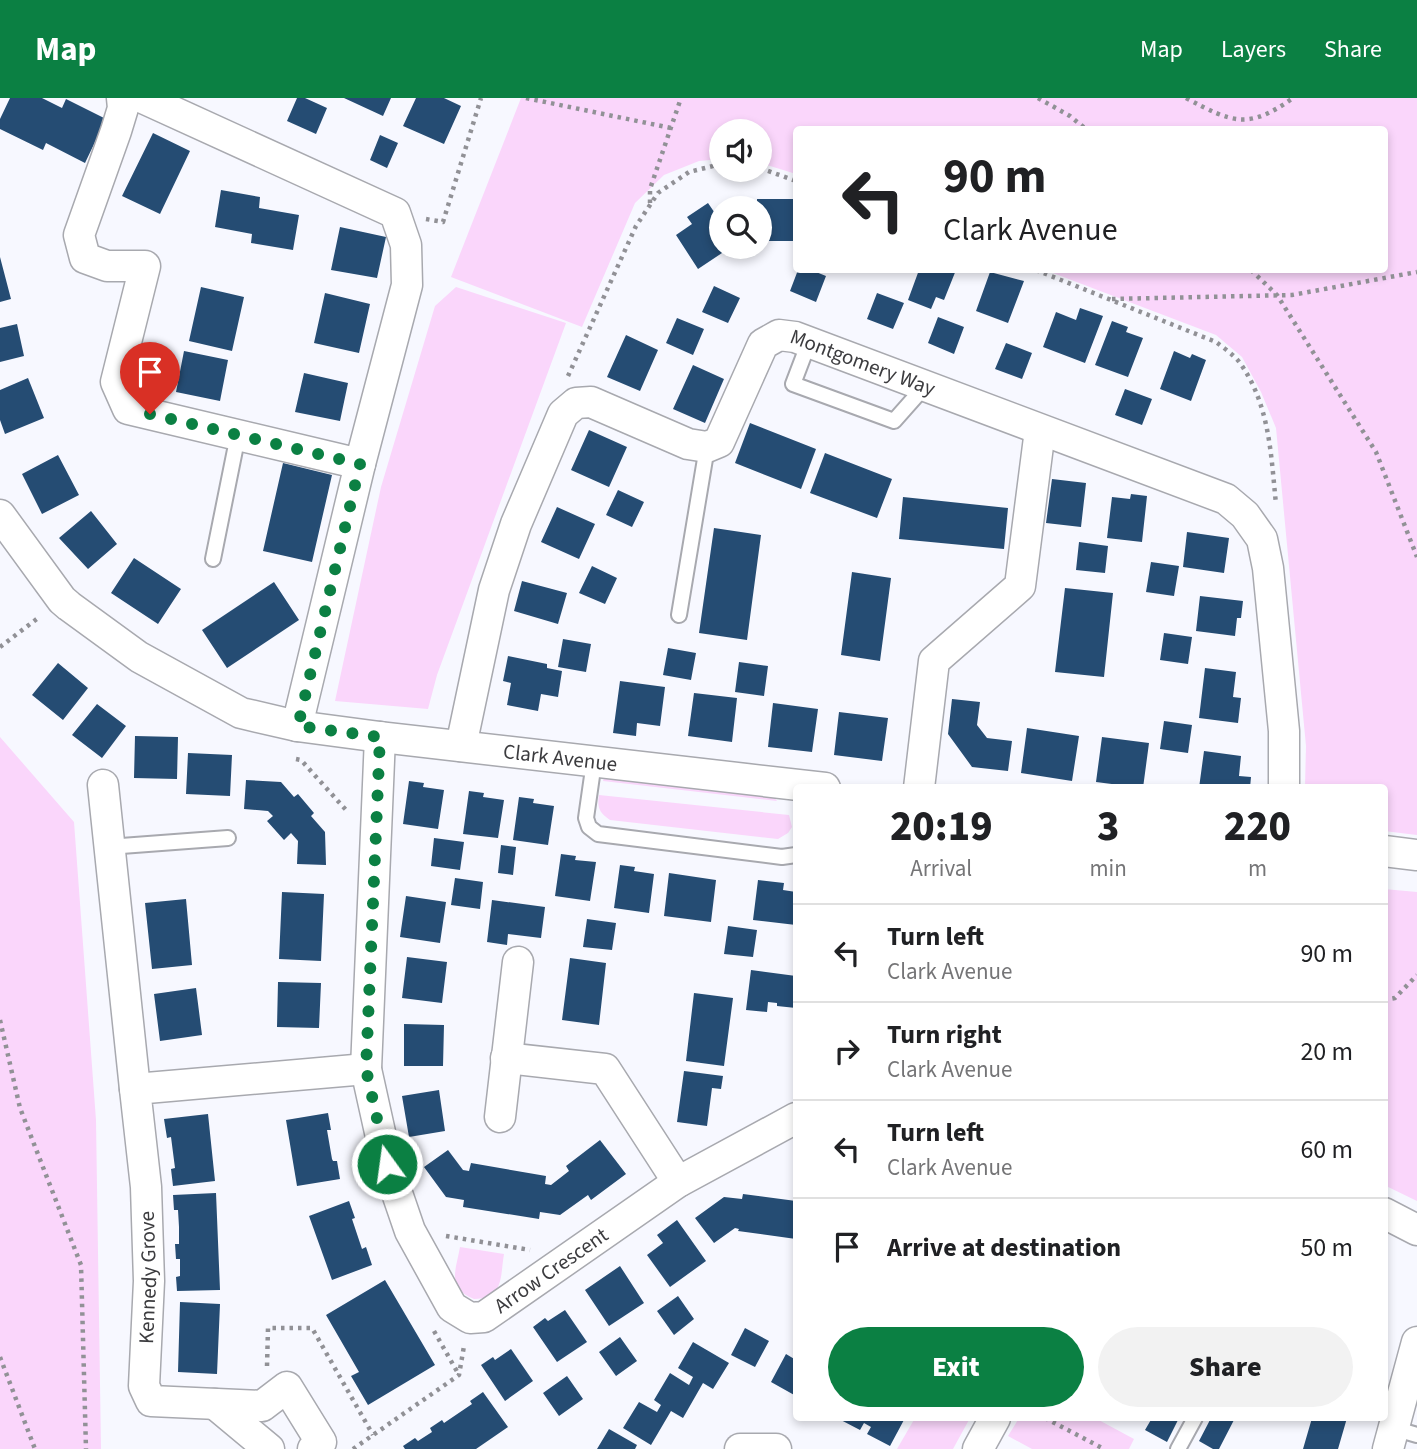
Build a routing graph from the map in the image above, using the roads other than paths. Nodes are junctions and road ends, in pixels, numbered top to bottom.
1 (122, 98) edge
2 (143, 98) edge
3 (809, 342) junction
4 (925, 386) junction
5 (1040, 430) junction
6 (238, 435) junction
7 (707, 447) junction
8 (360, 464) junction
9 (0, 515) edge
10 (213, 559) dead end
11 (679, 615) dead end
12 (298, 726) junction
13 (380, 737) junction
14 (461, 747) junction
15 (594, 761) junction
16 (793, 784) edge
17 (919, 784) edge
18 (1284, 784) edge
19 (103, 785) dead end
20 (229, 838) dead end
21 (108, 847) junction
22 (1388, 851) edge
23 (793, 855) edge
24 (1417, 855) edge
25 (518, 962) dead end
26 (506, 1058) junction
27 (366, 1069) junction
28 (135, 1089) junction
29 (500, 1117) dead end
30 (793, 1120) edge
31 (678, 1182) junction
32 (1388, 1215) edge
33 (1417, 1230) edge
34 (1417, 1342) edge
35 (215, 1404) junction
36 (993, 1421) edge
37 (1193, 1421) edge
38 (1399, 1437) edge
39 (269, 1449) edge
40 (313, 1449) edge
41 (740, 1449) edge
42 (776, 1449) edge
43 (978, 1449) edge
44 (1178, 1449) edge

1 - 6 street
2 - 8 street
3 - 4 street, Montgomery Way
3 - 4 lane
3 - 7 street, Montgomery Way
4 - 5 street, Montgomery Way
5 - 17 street
5 - 18 street, Montgomery Way
6 - 8 street
6 - 10 lane
7 - 11 lane
7 - 14 street
8 - 12 street
9 - 12 street, Clark Avenue
12 - 13 street, Clark Avenue
13 - 14 street, Clark Avenue
13 - 27 street, Arrow Crescent
14 - 15 street, Clark Avenue
15 - 16 street, Clark Avenue
15 - 23 lane
19 - 21 street, Kennedy Grove
20 - 21 lane
21 - 28 street, Kennedy Grove
22 - 24 street
25 - 26 street
26 - 29 street
26 - 31 street
27 - 28 street
27 - 31 street, Arrow Crescent
28 - 35 street, Kennedy Grove
30 - 31 street, Arrow Crescent
32 - 33 street
34 - 38 street
35 - 39 street
35 - 40 street, Kennedy Grove
36 - 43 street
37 - 44 lane
41 - 42 street

